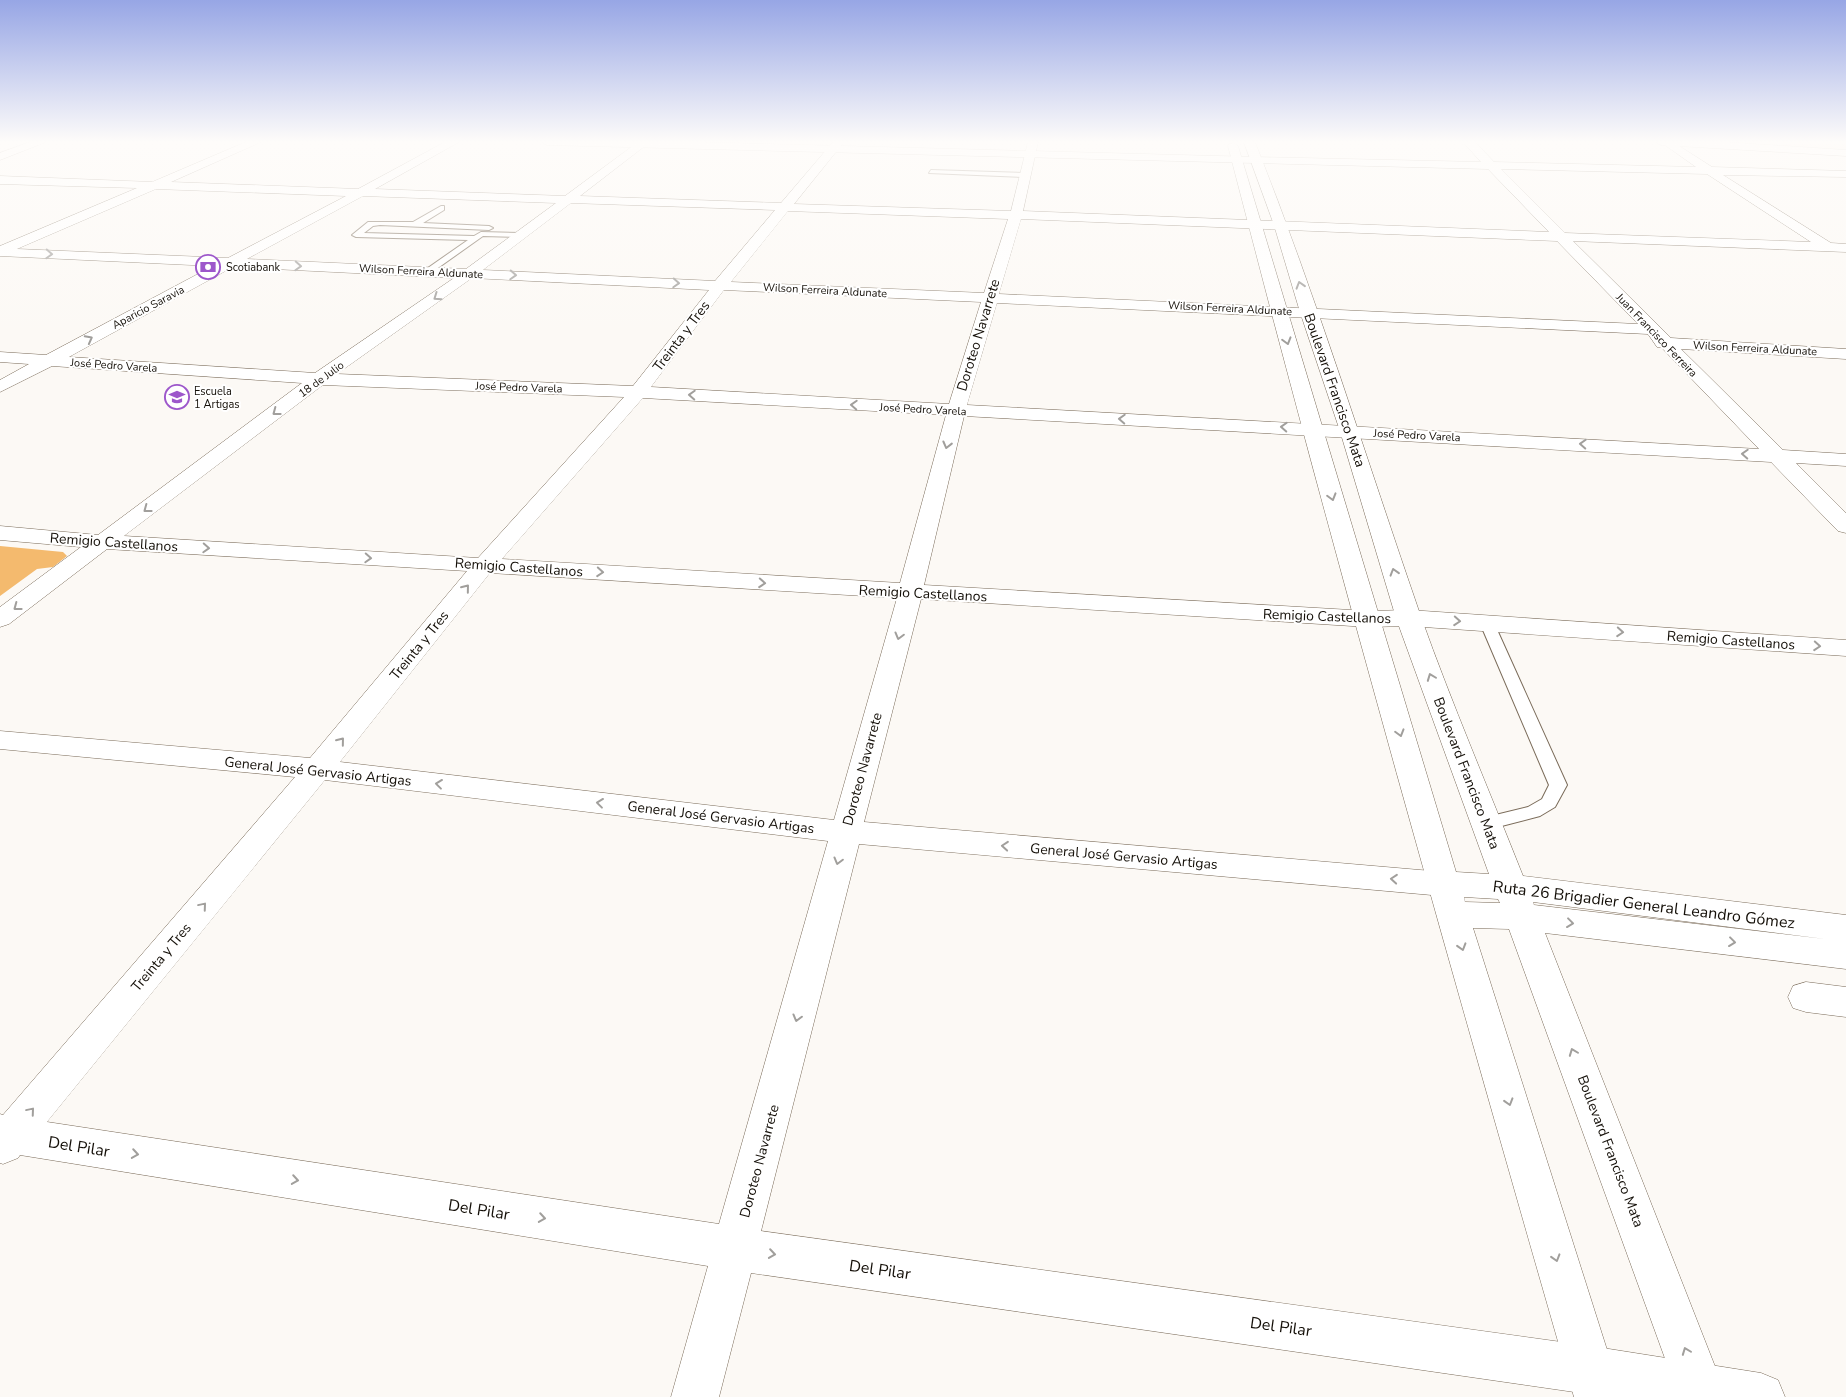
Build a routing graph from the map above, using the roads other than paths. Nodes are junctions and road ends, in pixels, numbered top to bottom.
1 (104, 207) edge
2 (333, 207) edge
3 (558, 207) edge
4 (762, 207) edge
5 (1018, 207) edge
6 (1251, 207) edge
7 (1271, 207) edge
8 (1532, 207) edge
9 (1766, 207) edge
10 (441, 208) dead end
11 (784, 208) junction
12 (1016, 215) junction
13 (392, 218) dead end
14 (425, 218) junction
15 (415, 224) junction
16 (1254, 224) junction
17 (1281, 225) junction
18 (523, 233) junction
19 (481, 234) junction
20 (1559, 235) junction
21 (1826, 247) junction
22 (1846, 248) edge
23 (0, 251) edge
24 (1846, 260) edge
25 (231, 263) junction
26 (428, 272) junction
27 (470, 274) junction
28 (720, 285) junction
29 (989, 297) junction
30 (1278, 310) junction
31 (1308, 312) junction
32 (1650, 328) junction
33 (1663, 343) junction
34 (1846, 354) edge
35 (0, 358) edge
36 (48, 361) junction
37 (319, 380) junction
38 (0, 387) edge
39 (638, 392) junction
40 (956, 411) junction
41 (1312, 428) junction
42 (1350, 431) junction
43 (1777, 455) junction
44 (1846, 460) edge
45 (1846, 526) edge
46 (0, 533) edge
47 (103, 542) junction
48 (485, 564) junction
49 (910, 593) junction
50 (1409, 618) junction
51 (0, 619) edge
52 (1368, 619) junction
53 (1487, 623) junction
54 (1846, 648) edge
55 (0, 740) edge
56 (318, 769) junction
57 (1486, 824) junction
58 (845, 832) junction
59 (1447, 899) junction
60 (1516, 902) junction
61 (1846, 928) edge
62 (1846, 955) edge
63 (1806, 997) dead end
64 (1846, 1002) edge
65 (4, 1139) edge
66 (736, 1249) junction
67 (1594, 1383) edge
68 (1701, 1392) edge
69 (695, 1397) edge
70 (1761, 1397) edge

1 - 23 street
2 - 25 street, Aparicio Saravia
3 - 18 street, 18 de Julio
4 - 11 street
5 - 12 street, Doroteo Navarrete
6 - 16 street, Boulevard Francisco Mata
7 - 17 street, Boulevard Francisco Mata
8 - 20 street, Juan Francisco Ferreira
9 - 21 street
10 - 14 lane
11 - 12 street
11 - 28 street, Treinta y Tres
12 - 16 street
12 - 29 street, Doroteo Navarrete
13 - 14 lane
14 - 15 lane
15 - 19 lane
15 - 19 lane
16 - 17 street
16 - 30 street, Boulevard Francisco Mata
17 - 20 street
31 -> 17 street, Boulevard Francisco Mata
18 - 19 lane
18 - 27 street, 18 de Julio
19 - 26 lane
20 - 21 street
20 - 32 street, Juan Francisco Ferreira
21 - 22 street
21 - 24 street
23 -> 25 street, Wilson Ferreira Aldunate
25 -> 26 street, Wilson Ferreira Aldunate
36 -> 25 street, Aparicio Saravia
26 - 27 street, Wilson Ferreira Aldunate
27 -> 28 street, Wilson Ferreira Aldunate
27 -> 37 street, 18 de Julio
28 - 29 street, Wilson Ferreira Aldunate
28 - 39 street, Treinta y Tres
29 - 30 street, Wilson Ferreira Aldunate
29 - 40 street, Doroteo Navarrete
30 - 31 street, Wilson Ferreira Aldunate
30 -> 41 street, Boulevard Francisco Mata
31 - 32 street, Wilson Ferreira Aldunate
31 - 42 street, Boulevard Francisco Mata
32 - 33 street, Juan Francisco Ferreira
33 - 34 street, Wilson Ferreira Aldunate
33 - 43 street, Juan Francisco Ferreira
35 - 36 street, José Pedro Varela
36 - 37 street, José Pedro Varela
36 - 38 street, Aparicio Saravia
37 - 39 street, José Pedro Varela
37 -> 47 street, 18 de Julio
40 -> 39 street, José Pedro Varela
39 - 48 street, Treinta y Tres
41 -> 40 street, José Pedro Varela
40 -> 49 street, Doroteo Navarrete
41 - 42 street, José Pedro Varela
41 -> 52 street, Boulevard Francisco Mata
43 -> 42 street, José Pedro Varela
50 -> 42 street, Boulevard Francisco Mata
43 - 44 street, José Pedro Varela
43 - 45 street, Juan Francisco Ferreira
46 - 47 street, Remigio Castellanos
47 -> 48 street, Remigio Castellanos
47 -> 51 street, 18 de Julio
48 -> 49 street, Remigio Castellanos
56 -> 48 street, Treinta y Tres
49 - 52 street, Remigio Castellanos
49 -> 58 street, Doroteo Navarrete
50 - 52 street, Remigio Castellanos
50 -> 53 street, Remigio Castellanos
57 -> 50 street, Boulevard Francisco Mata
52 -> 59 street, Boulevard Francisco Mata
53 -> 54 street, Remigio Castellanos
53 - 57 lane
55 - 56 street, General José Gervasio Artigas
58 -> 56 street, General José Gervasio Artigas
65 -> 56 street, Treinta y Tres
57 - 60 street, Boulevard Francisco Mata
59 -> 58 street, General José Gervasio Artigas
58 -> 66 street, Doroteo Navarrete
59 - 60 street, Ruta 26 Brigadier General Leandro Gómez
59 -> 67 street, Boulevard Francisco Mata
60 - 61 street, Ruta 26 Brigadier General Leandro Gómez
60 -> 62 street, Ruta 26 Brigadier General Leandro Gómez
68 -> 60 street, Boulevard Francisco Mata
63 - 64 street
65 -> 66 street, Del Pilar
66 -> 67 street, Del Pilar
66 - 69 street, Doroteo Navarrete
67 - 68 street, Del Pilar
68 - 70 street, Del Pilar

